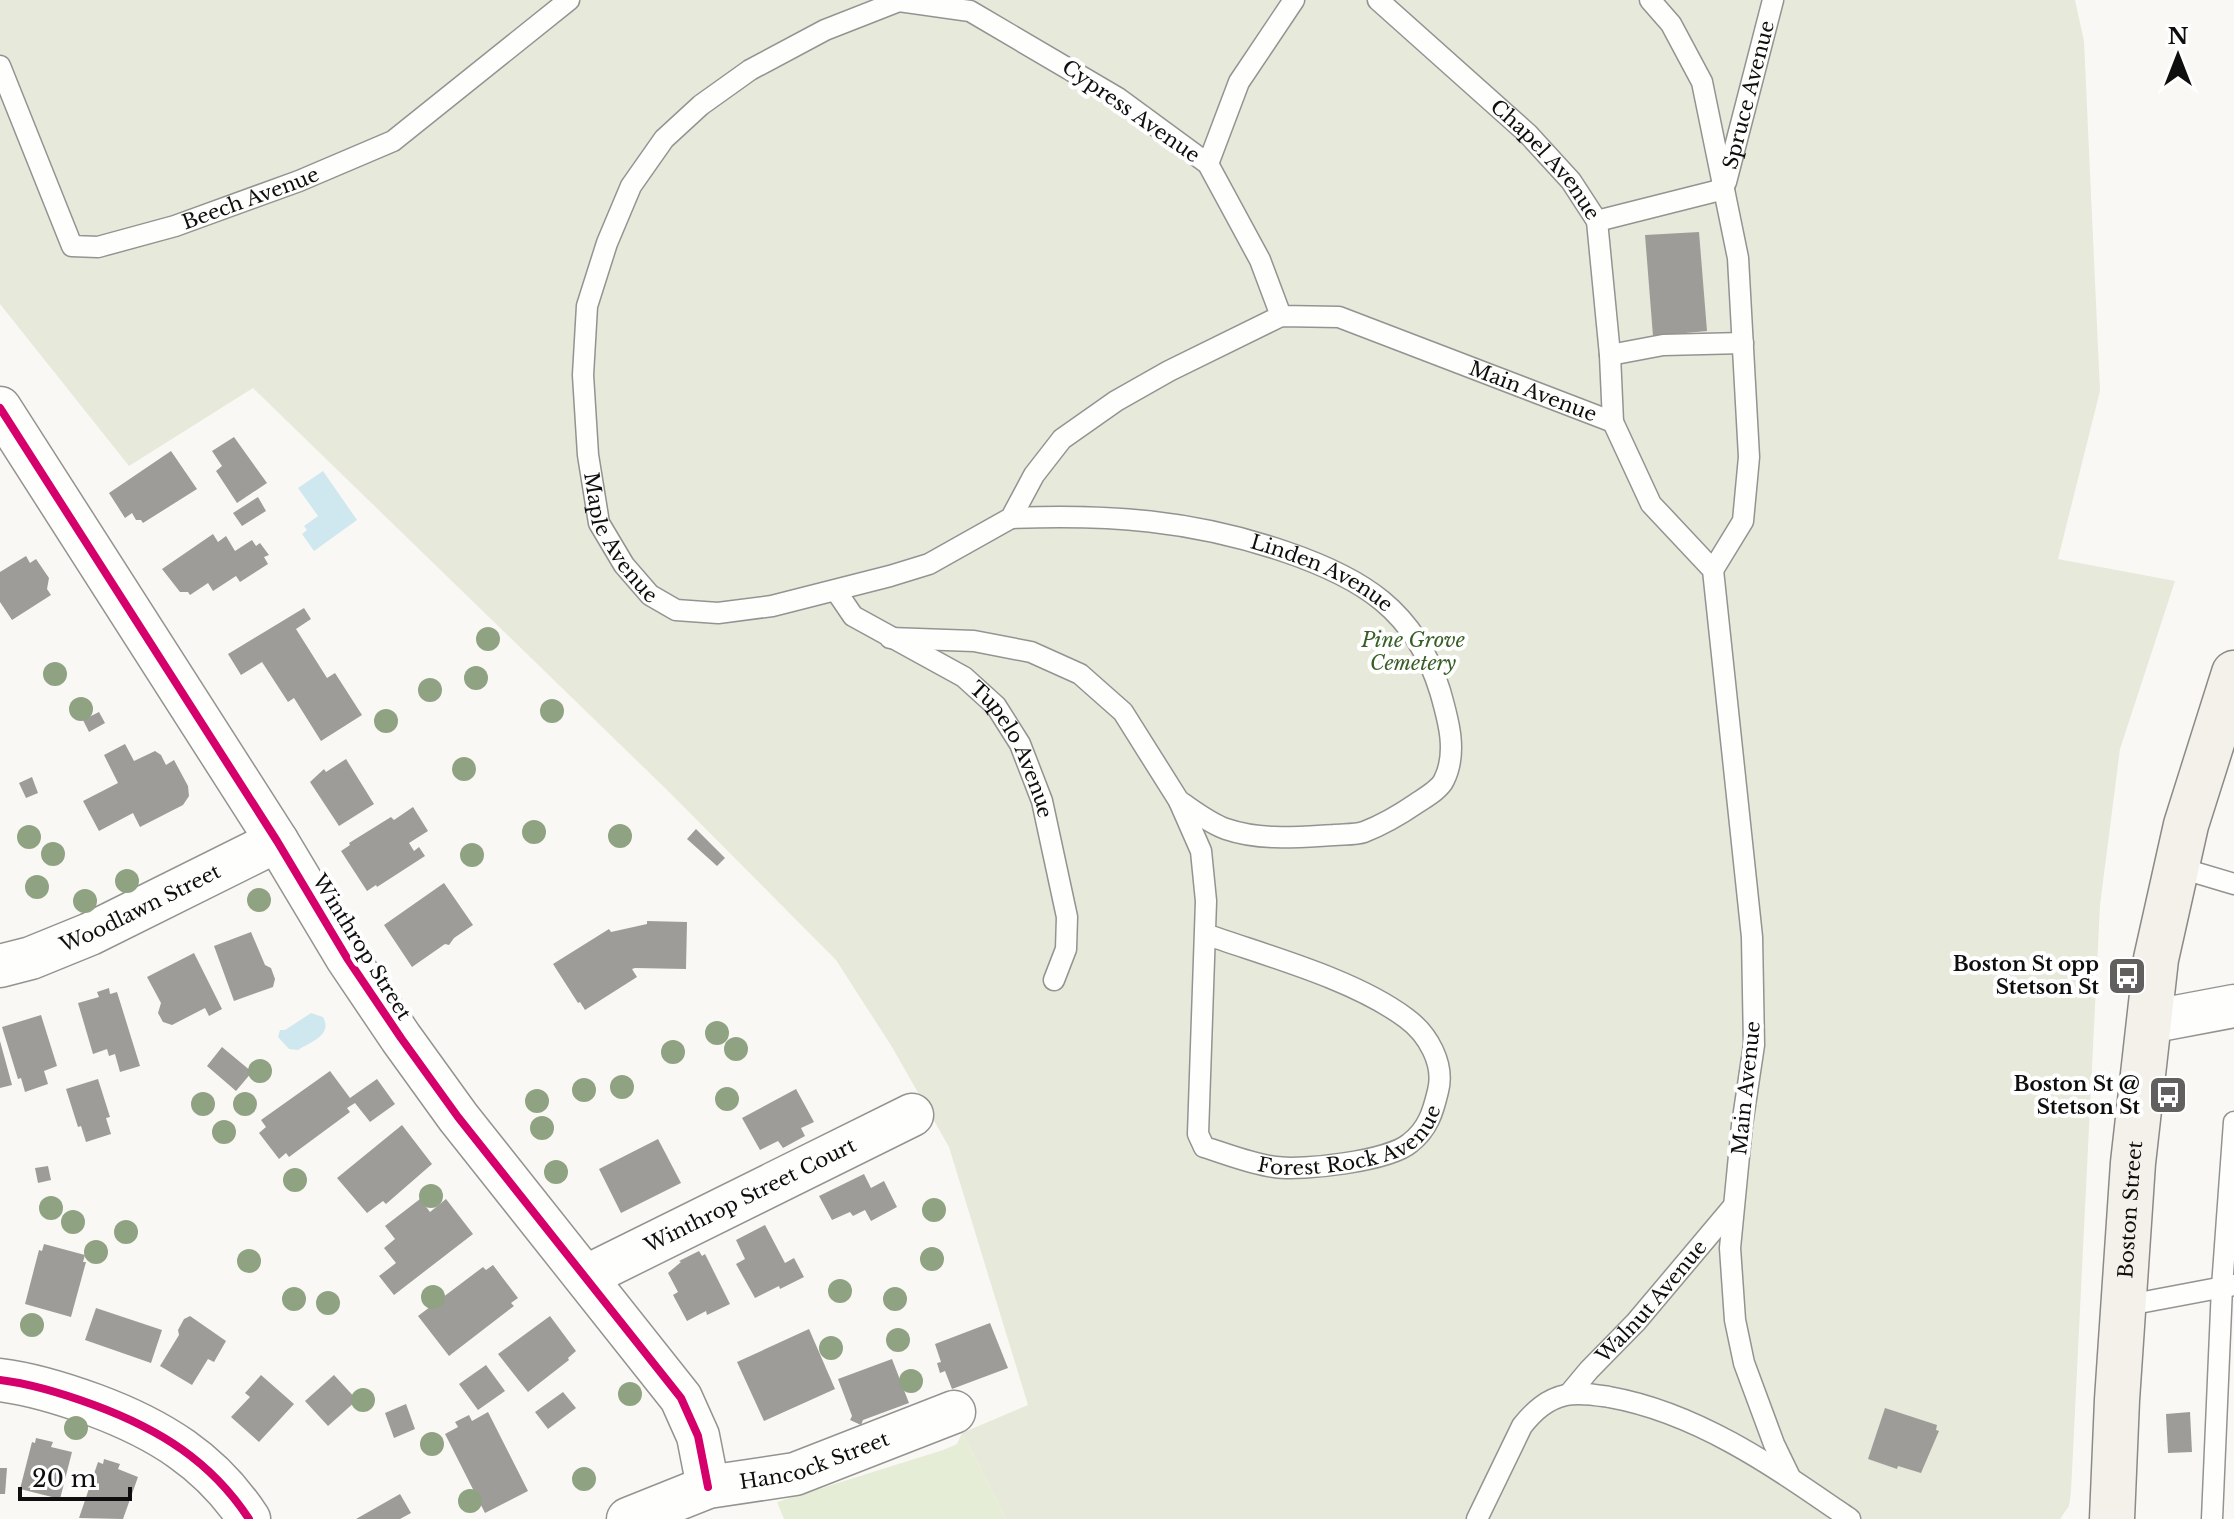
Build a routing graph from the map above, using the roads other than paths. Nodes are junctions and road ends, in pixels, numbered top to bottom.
1 (569, 0) edge
2 (990, 0) edge
3 (1294, 0) edge
4 (1378, 0) edge
5 (1650, 0) edge
6 (1773, 0) edge
7 (898, 1) edge
8 (970, 11) junction
9 (0, 66) edge
10 (1208, 164) junction
11 (1724, 189) junction
12 (1597, 221) junction
13 (1281, 316) junction
14 (1743, 343) junction
15 (1610, 355) junction
16 (0, 408) edge
17 (1613, 422) junction
18 (1011, 518) junction
19 (1713, 570) junction
20 (836, 591) junction
21 (890, 638) junction
22 (2234, 673) edge
23 (1179, 801) junction
24 (277, 841) junction
25 (2177, 867) junction
26 (2234, 884) edge
27 (1205, 934) junction
28 (0, 966) edge
29 (1054, 980) dead end
30 (2234, 1006) edge
31 (2149, 1022) junction
32 (912, 1115) dead end
33 (2233, 1128) edge
34 (2231, 1190) edge
35 (1732, 1208) junction
36 (587, 1276) junction
37 (2228, 1286) edge
38 (2123, 1306) junction
39 (0, 1380) edge
40 (1569, 1394) junction
41 (954, 1412) dead end
42 (1790, 1477) junction
43 (708, 1487) junction
44 (249, 1519) edge
45 (628, 1519) edge
46 (1477, 1519) edge
47 (1850, 1519) edge
48 (2112, 1519) edge
49 (2212, 1519) edge

1 - 9 lane, Beech Avenue
2 - 8 lane
3 - 10 lane
4 - 12 lane, Chapel Avenue
5 - 11 lane
6 - 11 lane, Spruce Avenue
7 - 8 lane, Cypress Avenue
7 - 20 lane, Maple Avenue
8 - 10 lane, Cypress Avenue
10 - 13 lane, Cypress Avenue
11 - 12 lane
11 - 14 lane
12 - 15 lane, Chapel Avenue
13 - 17 lane, Main Avenue
13 - 18 lane
14 - 15 lane
14 - 19 lane
15 - 17 lane, Chapel Avenue
16 - 24 street, Winthrop Street
17 - 19 lane, Main Avenue
18 - 20 lane, Maple Avenue
18 - 23 lane, Linden Avenue
19 - 35 lane, Main Avenue
20 - 21 lane, Tupelo Avenue
21 - 23 lane, Forest Rock Avenue
21 - 29 lane, Tupelo Avenue
22 - 25 main road, Boston Street
23 - 27 lane, Forest Rock Avenue
24 - 28 street, Woodlawn Street
24 - 36 street, Winthrop Street
25 - 26 lane
25 - 31 main road, Boston Street
27 - 27 lane, Forest Rock Avenue
30 - 31 street
31 - 38 main road, Boston Street
32 - 36 street, Winthrop Street Court
33 - 34 lane
34 - 37 lane
35 - 40 lane, Walnut Avenue
35 - 42 lane, Main Avenue
36 - 43 street, Winthrop Street
37 - 38 lane
37 - 49 lane
38 - 48 main road, Boston Street
39 - 44 street
40 - 42 lane, Walnut Avenue
40 - 46 lane, Walnut Avenue
41 - 43 street, Hancock Street
42 - 47 lane, Main Avenue
43 - 45 street, Hancock Street

